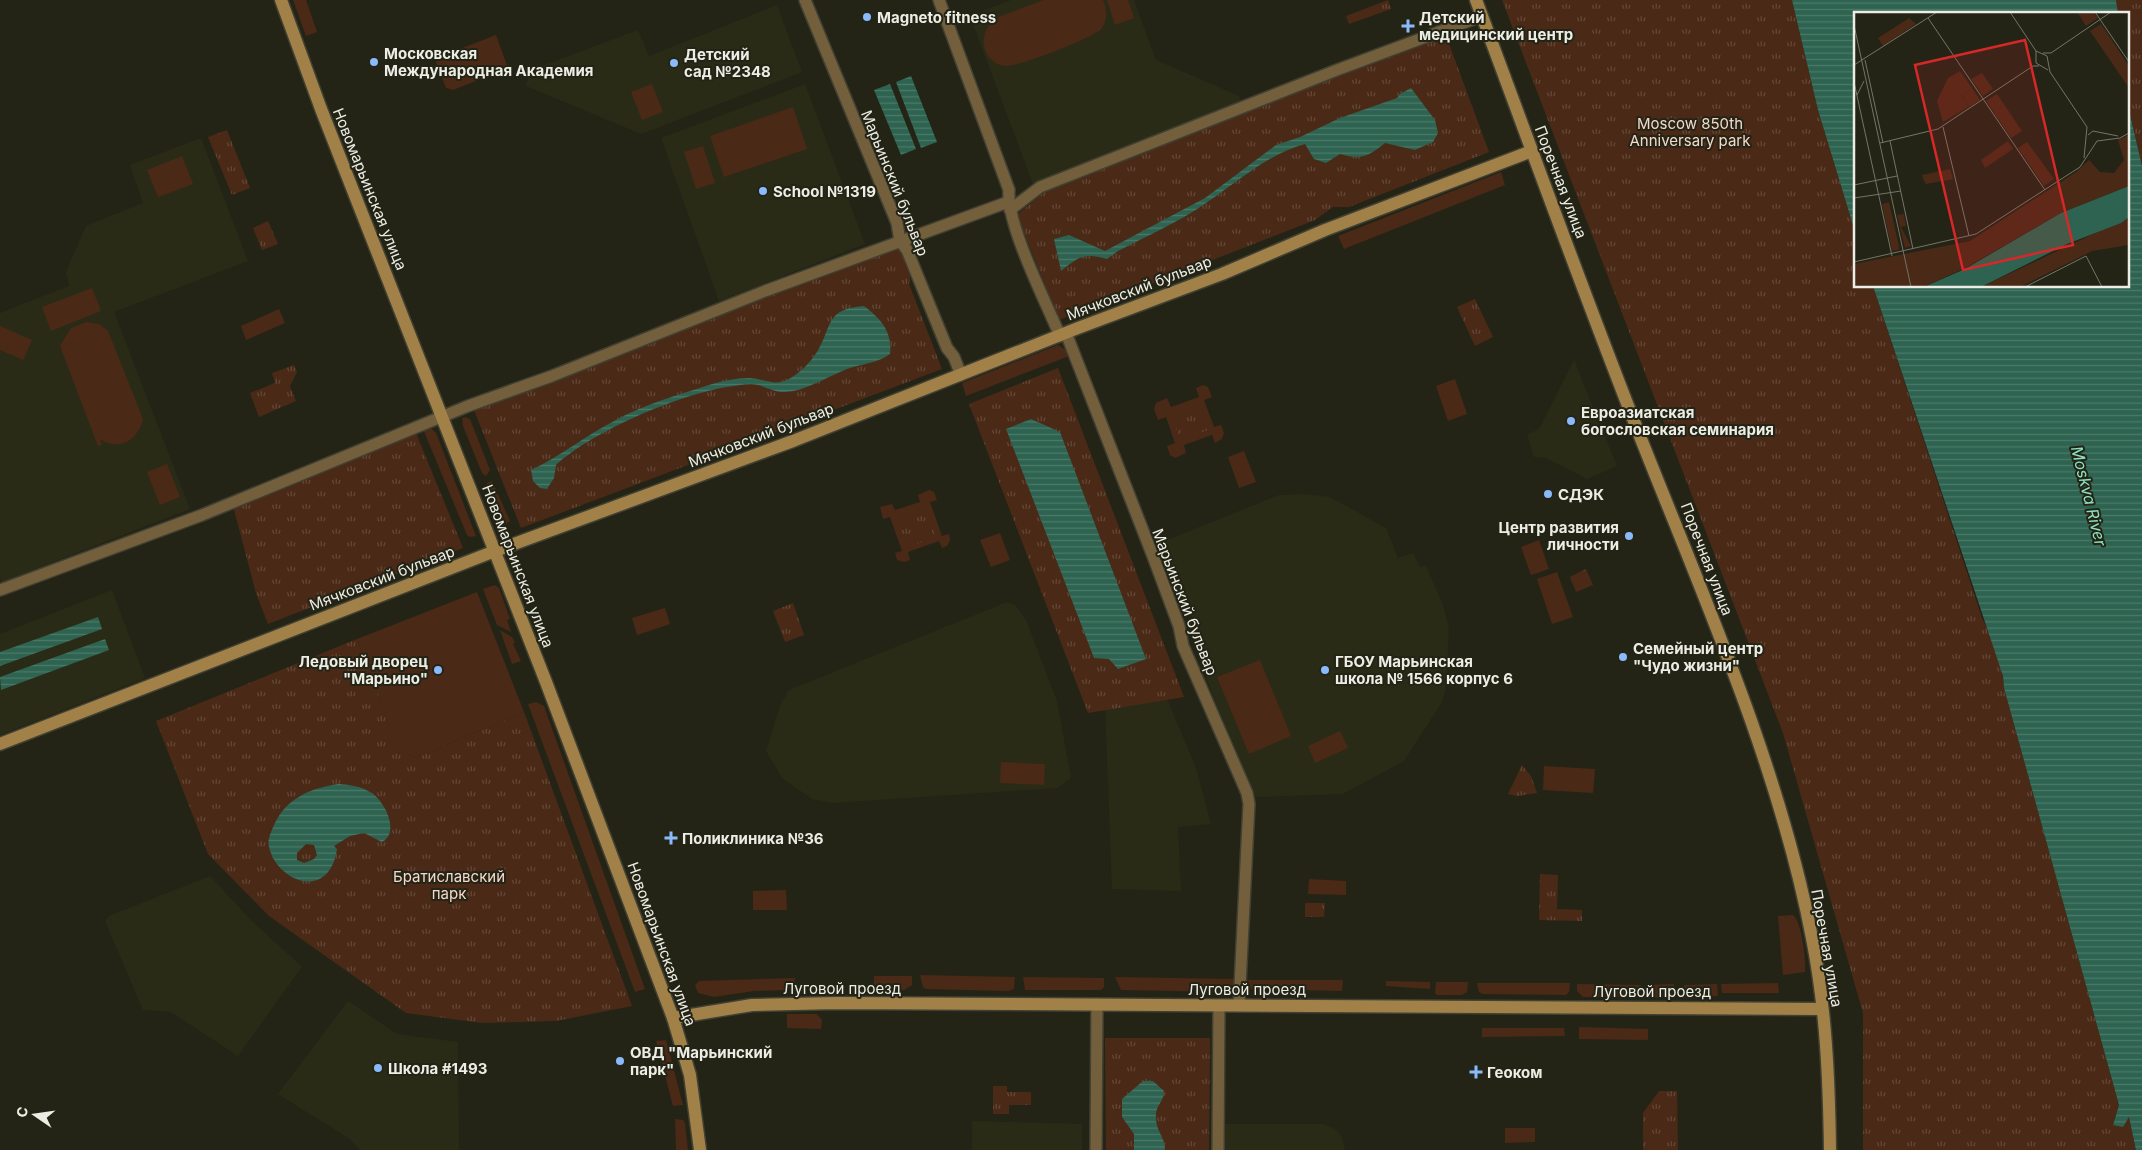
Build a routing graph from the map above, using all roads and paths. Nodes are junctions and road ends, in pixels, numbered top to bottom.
1 (281, 0) edge
2 (805, 0) edge
3 (939, 0) edge
4 (1476, 0) edge
5 (1482, 16) junction
6 (1532, 151) junction
7 (1009, 206) junction
8 (900, 241) junction
9 (1063, 335) junction
10 (961, 375) junction
11 (442, 417) junction
12 (495, 551) junction
13 (0, 590) edge
14 (0, 744) edge
15 (1097, 1004) junction
16 (1219, 1005) junction
17 (1239, 1005) junction
18 (1822, 1009) junction
19 (673, 1018) junction
20 (700, 1150) edge
21 (1096, 1150) edge
22 (1218, 1150) edge
23 (1830, 1150) edge

1 - 11 street, Новомарьинская улица
2 - 8 street, Марьинский бульвар
3 - 7 street, Марьинский бульвар
4 - 5 street, Поречная улица
5 - 6 street, Поречная улица
5 - 7 street
6 - 9 street, Мячковский бульвар
6 - 18 street, Поречная улица
7 - 8 street
7 - 9 street, Марьинский бульвар
8 - 10 street, Марьинский бульвар
8 - 11 street
9 - 10 street, Мячковский бульвар
9 - 17 street, Марьинский бульвар
10 - 12 street, Мячковский бульвар
11 - 12 street, Новомарьинская улица
11 - 13 street
12 - 14 street, Мячковский бульвар
12 - 19 street, Новомарьинская улица
15 - 16 street, Луговой проезд
15 - 19 street, Луговой проезд
15 - 21 street
16 - 17 street, Луговой проезд
16 - 22 street
17 - 18 street, Луговой проезд
18 - 23 street, Поречная улица
19 - 20 street, Новомарьинская улица

